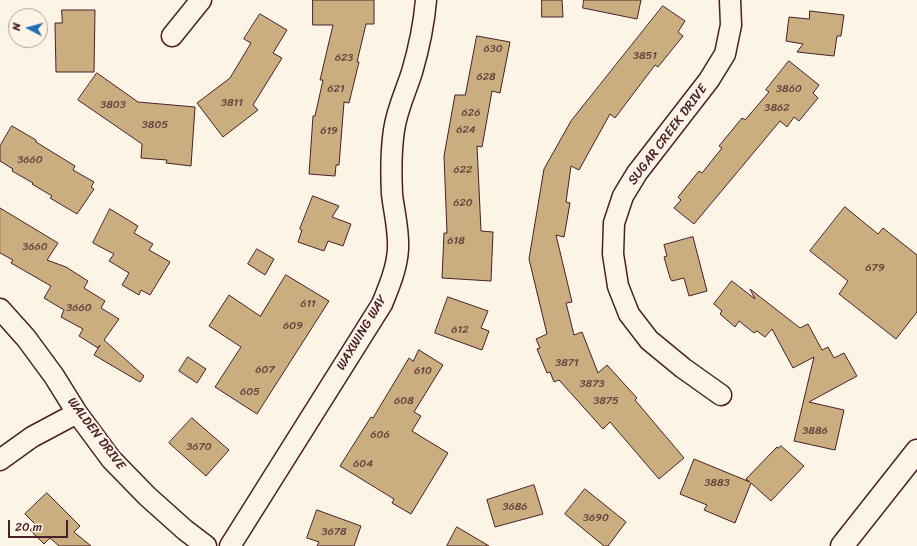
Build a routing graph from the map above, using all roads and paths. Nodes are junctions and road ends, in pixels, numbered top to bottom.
1 (201, 0) edge
2 (426, 0) edge
3 (730, 0) edge
4 (172, 36) dead end
5 (0, 309) edge
6 (721, 395) dead end
7 (77, 413) junction
8 (917, 451) edge
9 (0, 460) edge
10 (206, 546) edge
11 (230, 546) edge
12 (842, 546) edge

1 - 4 street
2 - 11 street, WAXWING WAY
3 - 6 street, SUGAR CREEK DRIVE
5 - 7 street, WALDEN DRIVE
7 - 9 street
7 - 10 street, WALDEN DRIVE
8 - 12 street

